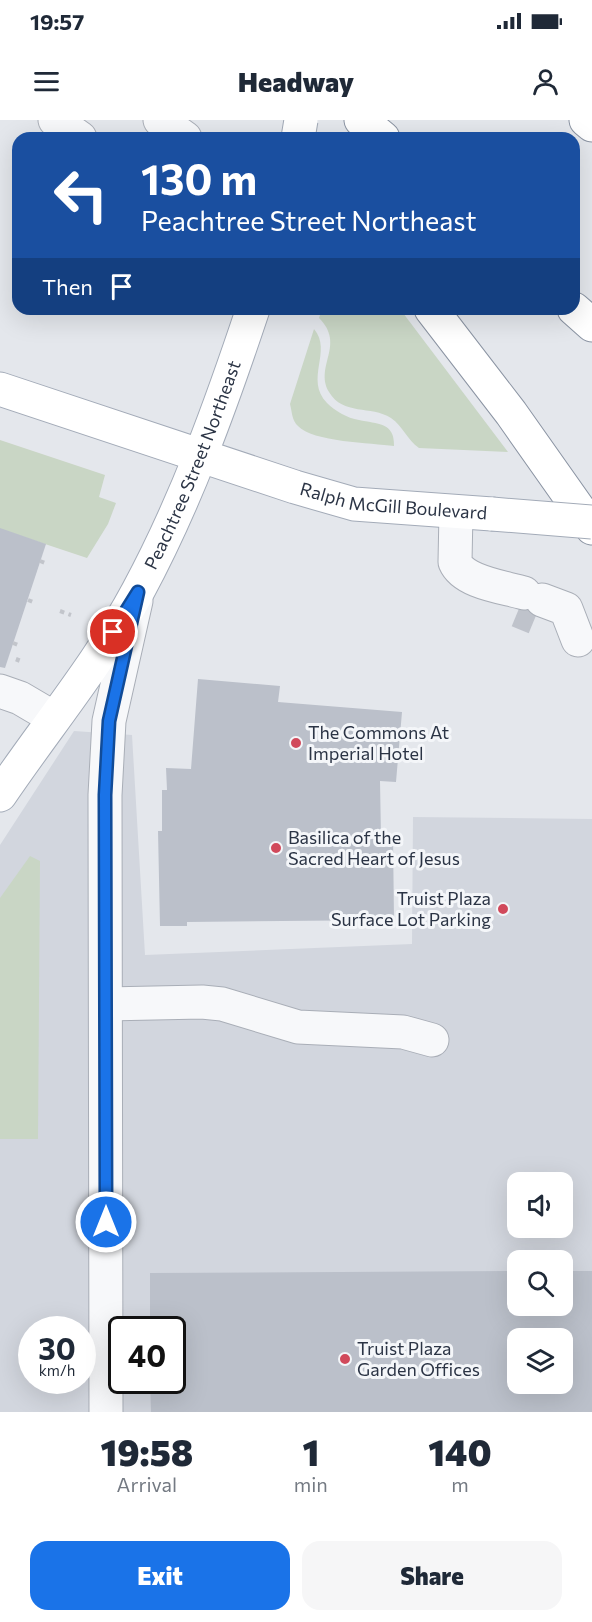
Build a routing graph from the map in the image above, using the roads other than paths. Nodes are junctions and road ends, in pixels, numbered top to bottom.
1 (55, 120) edge
2 (160, 120) edge
3 (361, 120) edge
4 (586, 120) edge
5 (592, 125) edge
6 (72, 132) edge
7 (177, 132) edge
8 (376, 132) edge
9 (580, 314) edge
10 (251, 315) edge
11 (436, 315) edge
12 (592, 325) edge
13 (0, 389) edge
14 (201, 455) junction
15 (456, 512) junction
16 (592, 522) edge
17 (592, 528) edge
18 (138, 592) junction
19 (530, 605) tunnel mouth
20 (0, 691) edge
21 (54, 718) junction
22 (0, 795) edge
23 (106, 1004) junction
24 (432, 1040) dead end
25 (106, 1412) edge

1 - 6 street
2 - 7 street
3 - 8 main road
4 - 5 main road
9 - 12 main road
10 - 14 main road, Peachtree Street Northeast
11 - 17 main road
13 - 14 main road, Ralph McGill Boulevard
14 - 15 main road, Ralph McGill Boulevard
14 - 18 main road, Peachtree Street Northeast
15 - 16 main road, Ralph McGill Boulevard, bridge
15 - 19 street
18 - 21 main road, Peachtree Street Northeast
18 - 23 street
20 - 21 street
21 - 22 main road, Peachtree Street Northeast
23 - 24 street
23 - 25 street

